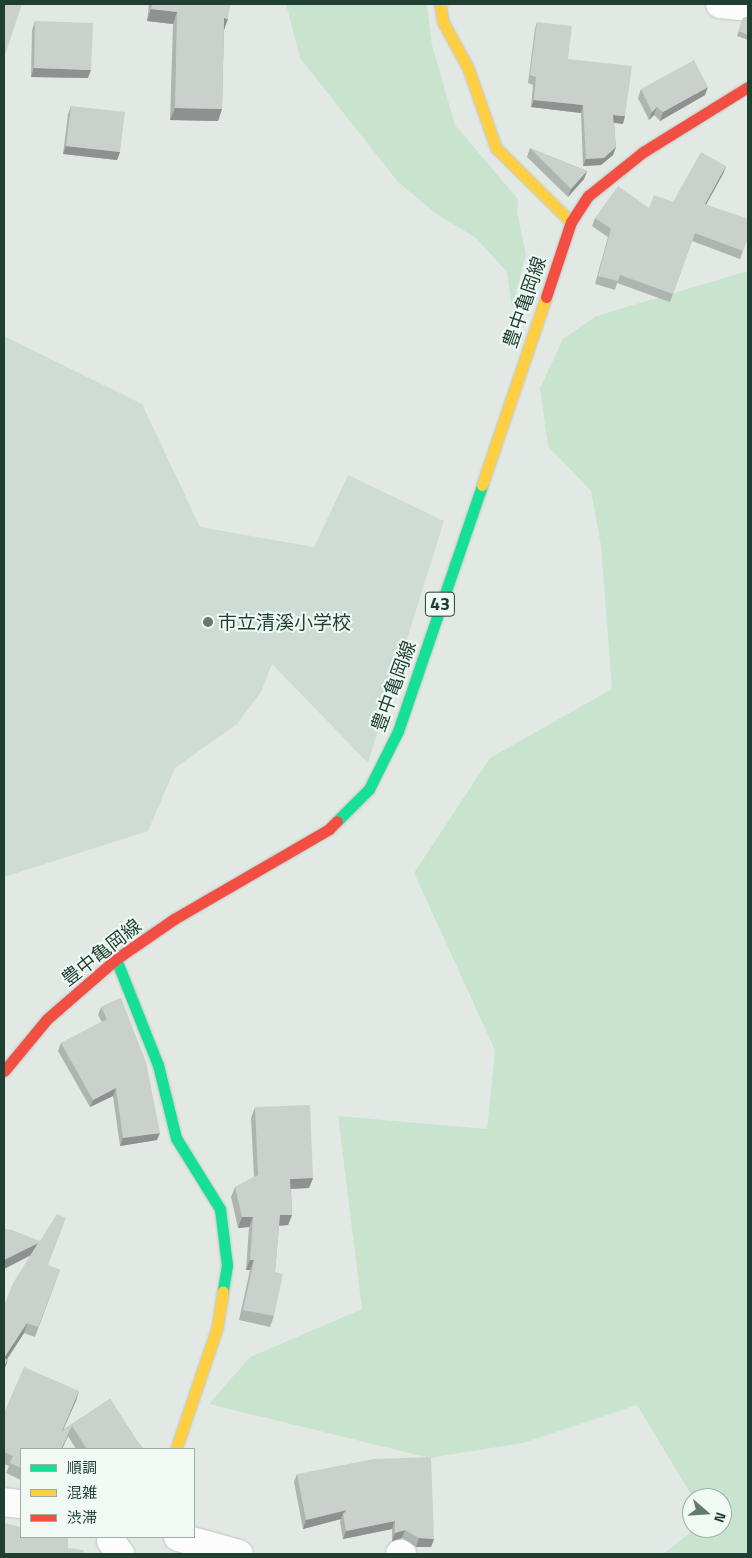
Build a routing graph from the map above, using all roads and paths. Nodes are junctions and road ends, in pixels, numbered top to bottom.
1 (440, 4) edge
2 (720, 4) edge
3 (748, 7) edge
4 (748, 87) edge
5 (571, 222) junction
6 (116, 959) junction
7 (4, 1071) edge
8 (176, 1448) edge
9 (4, 1502) edge
10 (20, 1504) edge
11 (182, 1538) edge
12 (238, 1554) edge

1 - 5 main road
2 - 3 street
4 - 5 main road, 豊中亀岡線 / 43
5 - 6 main road, 豊中亀岡線 / 43
6 - 7 main road, 豊中亀岡線 / 43
6 - 8 main road
9 - 10 street
11 - 12 street

